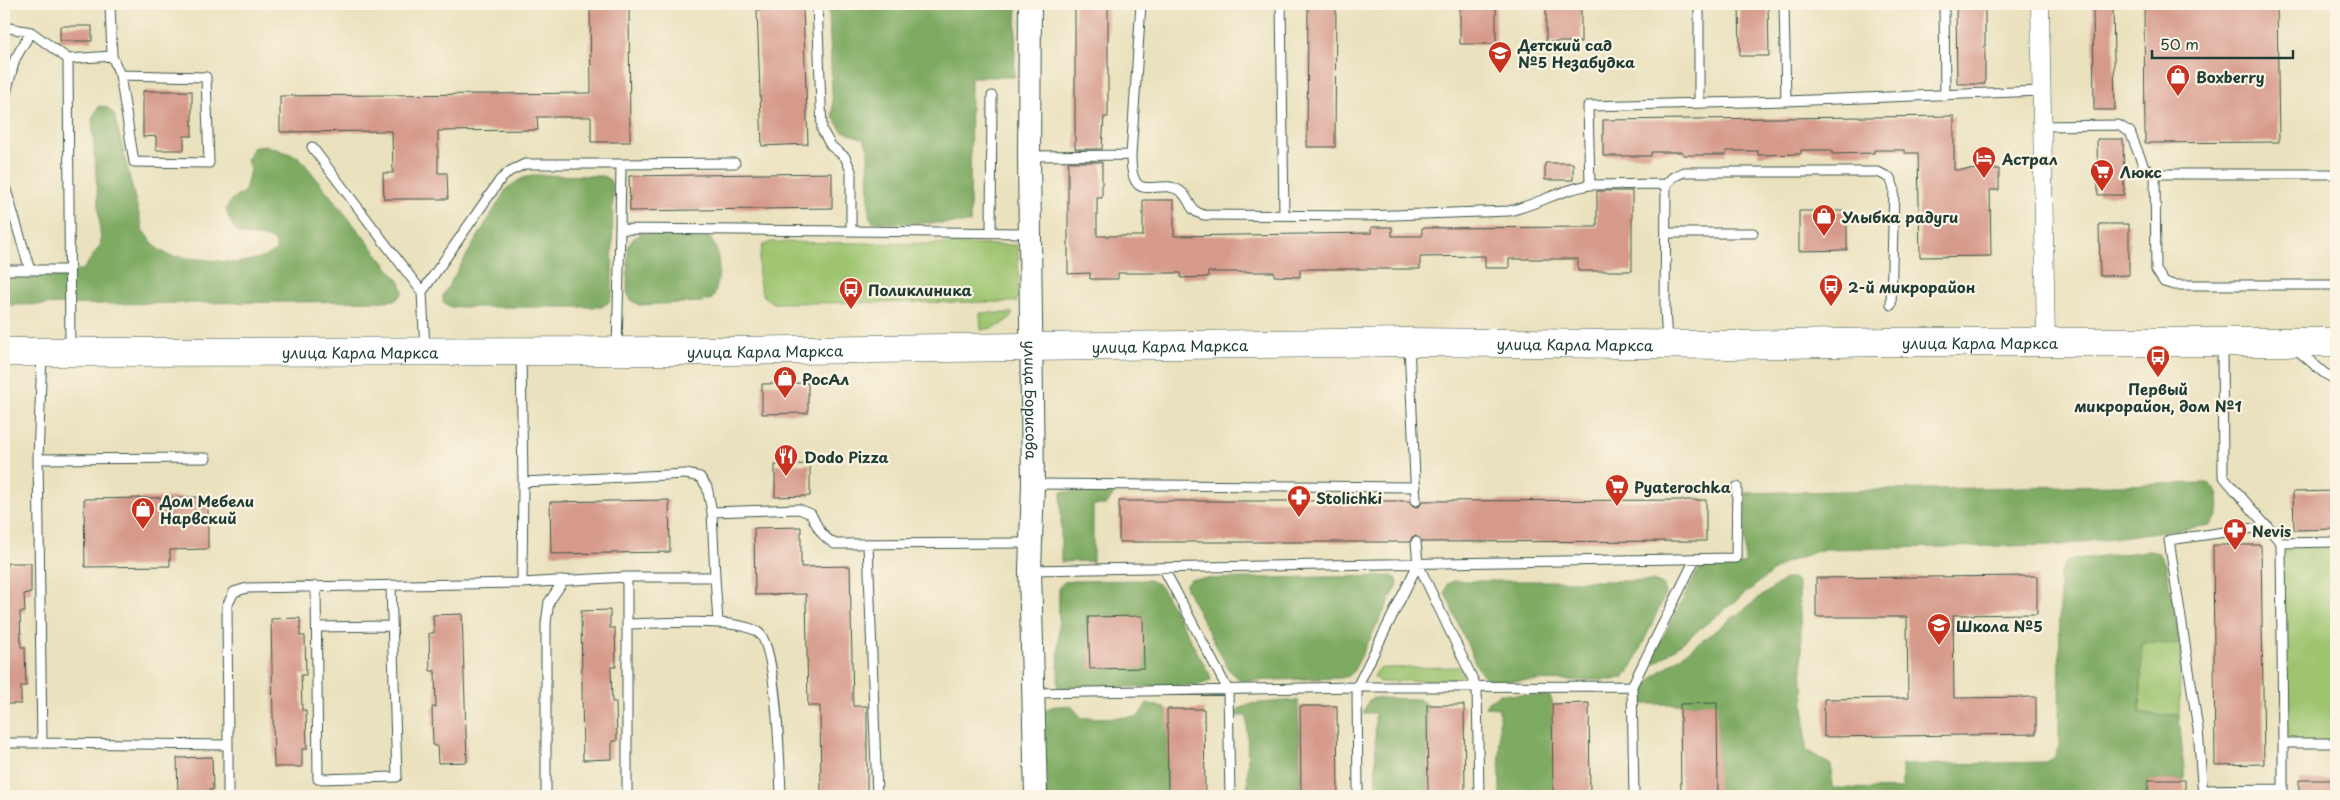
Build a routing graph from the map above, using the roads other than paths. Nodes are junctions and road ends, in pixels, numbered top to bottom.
1 (110, 4) edge
2 (817, 4) edge
3 (1030, 4) edge
4 (1141, 4) edge
5 (1282, 4) edge
6 (1699, 4) edge
7 (1784, 4) edge
8 (1944, 4) edge
9 (2040, 4) edge
10 (4, 27) edge
11 (31, 32) junction
12 (112, 56) junction
13 (68, 58) junction
14 (120, 75) junction
15 (2042, 91) junction
16 (992, 96) dead end
17 (1945, 96) junction
18 (4, 100) edge
19 (1786, 101) junction
20 (1699, 103) junction
21 (2042, 126) junction
22 (312, 147) dead end
23 (1131, 155) junction
24 (1029, 156) junction
25 (735, 163) dead end
26 (621, 164) junction
27 (2155, 174) junction
28 (2336, 174) edge
29 (4, 183) edge
30 (1666, 184) junction
31 (1590, 185) junction
32 (1284, 216) junction
33 (620, 229) junction
34 (851, 231) junction
35 (991, 232) junction
36 (1031, 233) junction
37 (1666, 233) junction
38 (1753, 233) dead end
39 (4, 270) edge
40 (30, 270) junction
41 (69, 270) junction
42 (2336, 285) edge
43 (422, 292) junction
44 (1891, 305) dead end
45 (2046, 341) junction
46 (2222, 341) junction
47 (1409, 342) junction
48 (2287, 342) junction
49 (2336, 342) edge
50 (1667, 345) junction
51 (1032, 348) junction
52 (42, 351) junction
53 (70, 351) junction
54 (617, 351) junction
55 (4, 352) edge
56 (425, 352) junction
57 (521, 352) junction
58 (2336, 380) edge
59 (206, 458) dead end
60 (38, 460) junction
61 (523, 482) junction
62 (1033, 484) junction
63 (1416, 487) junction
64 (1737, 487) dead end
65 (1416, 501) dead end
66 (712, 512) junction
67 (2268, 526) junction
68 (1416, 542) dead end
69 (2336, 542) edge
70 (1030, 543) junction
71 (2281, 543) junction
72 (868, 544) junction
73 (1695, 559) junction
74 (1418, 564) junction
75 (1164, 569) junction
76 (1030, 570) junction
77 (627, 577) junction
78 (714, 577) junction
79 (564, 580) junction
80 (522, 583) junction
81 (391, 585) junction
82 (316, 586) junction
83 (718, 622) junction
84 (629, 624) junction
85 (392, 626) junction
86 (317, 627) junction
87 (1632, 686) junction
88 (1357, 687) junction
89 (1477, 688) junction
90 (1228, 690) junction
91 (1032, 693) junction
92 (4, 743) edge
93 (42, 743) junction
94 (2283, 743) junction
95 (2336, 743) edge
96 (228, 745) junction
97 (2203, 793) edge
98 (2283, 793) edge
99 (228, 796) edge
100 (546, 796) edge
101 (626, 796) edge
102 (781, 796) edge
103 (877, 796) edge
104 (1036, 796) edge
105 (1230, 796) edge
106 (1358, 796) edge
107 (1479, 796) edge
108 (1634, 796) edge

1 - 12 lane
2 - 34 lane
3 - 24 street, улица Борисова
4 - 23 lane
5 - 32 lane
6 - 20 lane
7 - 19 lane
8 - 17 lane
9 - 15 street
10 - 11 lane
11 - 13 lane
11 - 18 lane
12 - 13 lane
12 - 14 lane
13 - 41 lane
14 - 14 lane
15 - 17 lane
15 - 21 street
16 - 35 lane
17 - 19 lane
19 - 20 lane
20 - 31 lane
21 - 27 lane
21 - 45 street
22 - 43 lane
23 - 24 lane
23 - 32 lane
24 - 36 street, улица Борисова
25 - 26 lane
26 - 33 lane
26 - 43 lane
27 - 28 lane
27 - 42 lane
29 - 40 lane
30 - 31 lane
30 - 37 lane
30 - 44 lane
31 - 32 lane
33 - 34 lane
33 - 54 lane
34 - 35 lane
35 - 36 lane
36 - 51 street, улица Борисова
37 - 38 lane
37 - 50 lane
39 - 40 lane
40 - 41 lane
41 - 53 lane
43 - 56 lane
45 - 46 main road, улица Карла Маркса
45 - 50 main road, улица Карла Маркса
46 - 48 main road, улица Карла Маркса
46 - 67 lane
47 - 50 main road, улица Карла Маркса
47 - 51 main road, улица Карла Маркса
47 - 63 lane
48 - 49 main road, улица Карла Маркса
48 - 58 lane
51 - 54 main road, улица Карла Маркса
51 - 62 street, улица Борисова
52 - 53 main road, улица Карла Маркса
52 - 55 main road, улица Карла Маркса
52 - 60 lane
53 - 56 main road, улица Карла Маркса
54 - 57 main road, улица Карла Маркса
56 - 57 main road, улица Карла Маркса
57 - 61 lane
59 - 60 lane
60 - 93 lane
61 - 66 lane
61 - 80 lane
62 - 63 lane
62 - 70 street, улица Борисова
63 - 65 lane
64 - 73 lane
66 - 72 lane
66 - 78 lane
67 - 71 lane
67 - 97 lane
68 - 74 lane
69 - 71 lane
70 - 72 lane
70 - 76 street, улица Борисова
71 - 94 lane
72 - 103 lane
73 - 74 lane
73 - 87 lane
74 - 75 lane
74 - 88 lane
74 - 89 lane
75 - 76 lane
75 - 90 lane
76 - 91 street, улица Борисова
77 - 78 lane
77 - 79 lane
77 - 84 lane
78 - 83 lane
79 - 80 lane
79 - 100 lane
80 - 81 lane
81 - 82 lane
81 - 85 lane
82 - 86 lane
82 - 96 lane
83 - 84 lane
83 - 102 lane
84 - 101 lane
85 - 86 lane
85 - 86 lane
87 - 89 lane
87 - 108 lane
88 - 89 lane
88 - 90 lane
88 - 106 lane
89 - 107 lane
90 - 91 lane
90 - 105 lane
91 - 104 street, улица Борисова
92 - 93 lane
93 - 96 lane
94 - 95 lane
94 - 98 lane
96 - 99 lane
97 - 98 lane

